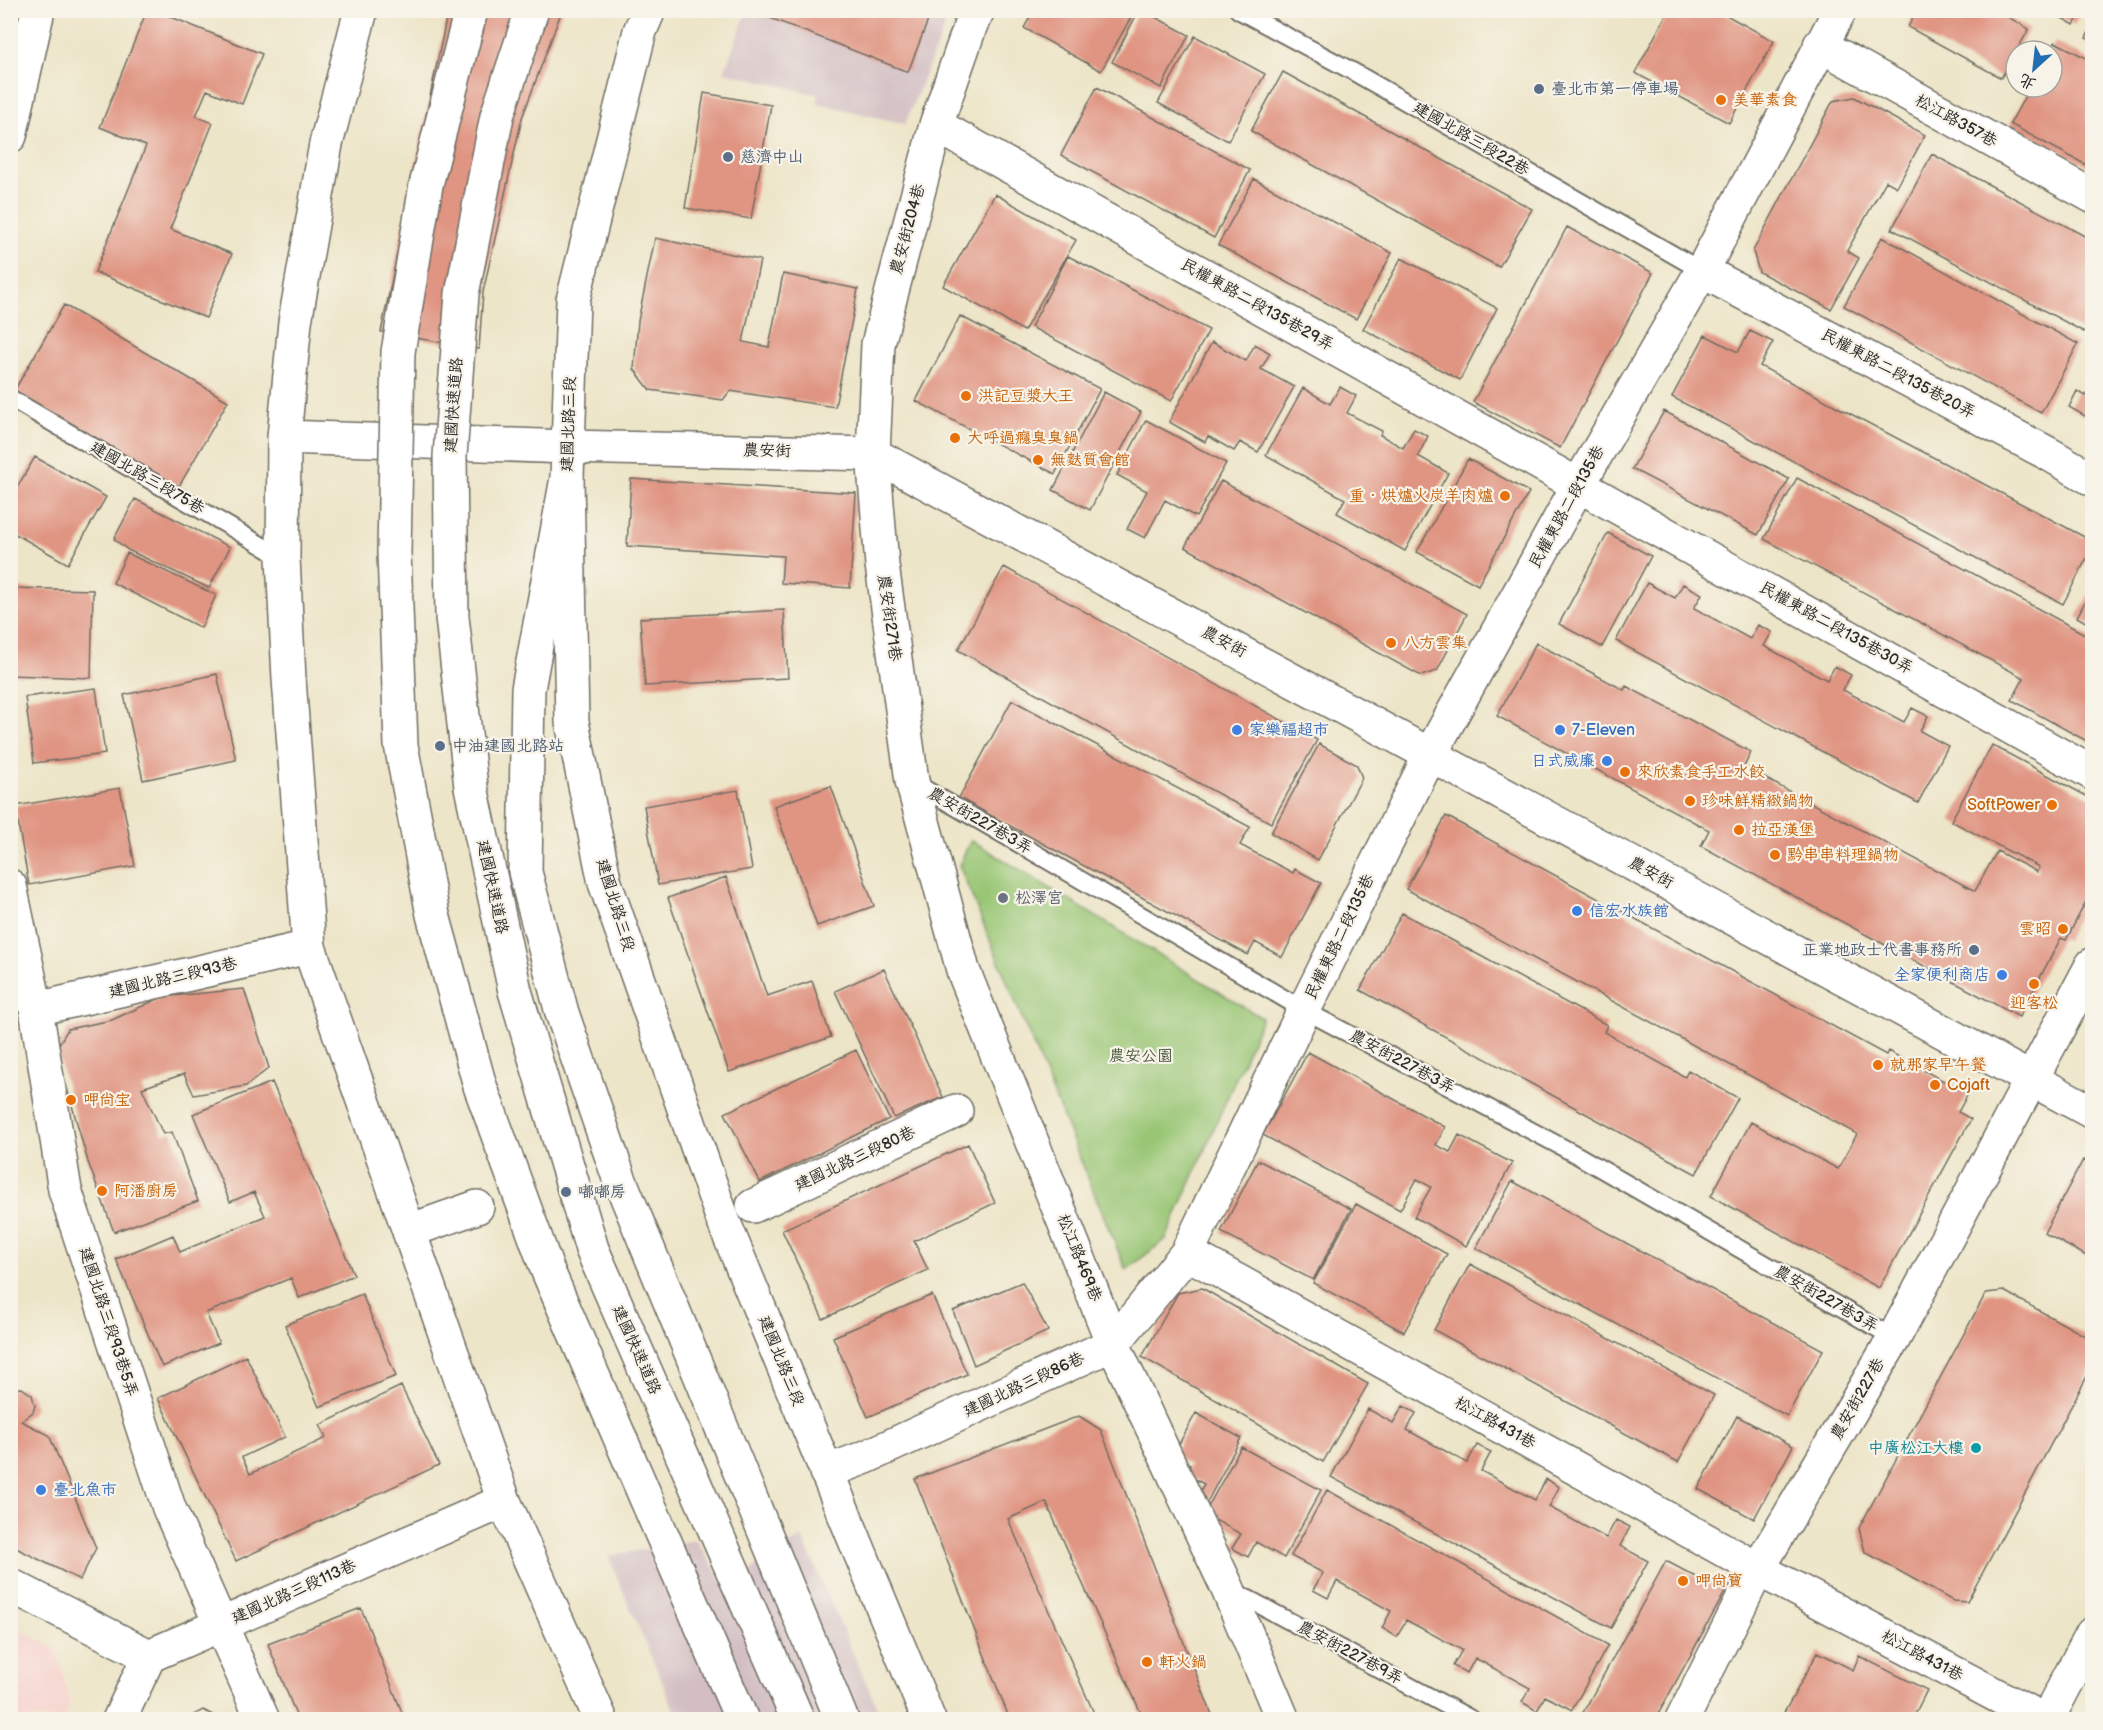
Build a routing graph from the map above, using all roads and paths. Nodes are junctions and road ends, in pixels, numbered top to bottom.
1 (38, 10) edge
2 (361, 10) edge
3 (471, 10) edge
4 (532, 10) edge
5 (649, 10) edge
6 (978, 10) edge
7 (1238, 10) edge
8 (1840, 10) edge
9 (1820, 45) junction
10 (936, 125) junction
11 (10, 136) edge
12 (2092, 196) edge
13 (1702, 271) junction
14 (10, 398) edge
15 (284, 437) junction
16 (873, 454) junction
17 (568, 463) junction
18 (2092, 479) edge
19 (1579, 484) junction
20 (283, 558) junction
21 (1431, 753) junction
22 (2092, 773) edge
23 (912, 781) junction
24 (10, 886) edge
25 (309, 947) junction
26 (2092, 965) edge
27 (23, 1002) edge
28 (1304, 1010) junction
29 (2033, 1079) junction
30 (956, 1111) dead end
31 (2092, 1112) edge
32 (753, 1206) dead end
33 (477, 1207) dead end
34 (409, 1231) junction
35 (1187, 1253) junction
36 (1894, 1338) junction
37 (1113, 1344) junction
38 (826, 1472) junction
39 (504, 1501) junction
40 (1758, 1569) junction
41 (10, 1585) edge
42 (1227, 1587) junction
43 (221, 1624) junction
44 (2092, 1634) edge
45 (149, 1656) junction
46 (119, 1719) edge
47 (263, 1719) edge
48 (601, 1719) edge
49 (742, 1719) edge
50 (798, 1719) edge
51 (842, 1719) edge
52 (929, 1719) edge
53 (1283, 1719) edge
54 (1473, 1719) edge
55 (1682, 1719) edge
56 (2045, 1719) edge

1 - 11 main road
2 - 15 main road
3 - 49 main road, bridge
4 - 50 main road, 建國快速道路, bridge
5 - 17 main road, 建國北路三段
6 - 10 main road, 農安街204巷
7 - 13 lane, 建國北路三段22巷
8 - 9 main road, 民權東路二段135巷
9 - 12 main road, 松江路357巷
9 - 13 main road, 民權東路二段135巷
10 - 16 main road, 農安街204巷
10 - 19 main road, 民權東路二段135巷29弄
13 - 18 main road, 民權東路二段135巷20弄
13 - 19 main road, 民權東路二段135巷
14 - 20 lane, 建國北路三段75巷
15 - 17 main road, 農安街
15 - 20 main road
16 - 17 main road, 農安街
16 - 21 main road, 農安街
16 - 23 main road, 農安街271巷
17 - 38 main road, 建國北路三段
17 - 51 main road
19 - 21 main road, 民權東路二段135巷
19 - 22 main road, 民權東路二段135巷30弄
20 - 25 main road
21 - 28 main road, 民權東路二段135巷
21 - 29 main road, 農安街
23 - 28 lane, 農安街227巷3弄
23 - 37 main road, 松江路469巷
24 - 27 main road, 建國北路三段93巷5弄
25 - 27 main road, 建國北路三段93巷
25 - 34 main road
26 - 29 main road, 農安街227巷
27 - 43 main road, 建國北路三段93巷5弄
28 - 35 main road
28 - 36 lane, 農安街227巷3弄
29 - 31 main road, 農安街
29 - 36 main road, 農安街227巷
30 - 32 main road, 建國北路三段80巷
33 - 34 main road
34 - 39 main road
35 - 37 main road, 建國北路三段86巷
35 - 40 main road, 松江路431巷
36 - 40 main road, 農安街227巷
37 - 38 main road, 建國北路三段86巷
37 - 42 main road, 松江路469巷
38 - 52 main road, 建國北路三段
39 - 43 main road, 建國北路三段113巷
39 - 48 main road
40 - 55 main road, 農安街227巷
40 - 56 main road, 松江路431巷
41 - 45 main road
42 - 53 main road, 松江路469巷
42 - 54 lane, 農安街227巷9弄
43 - 45 main road, 建國北路三段113巷
43 - 47 main road, 建國北路三段93巷5弄
44 - 56 main road
45 - 46 main road

